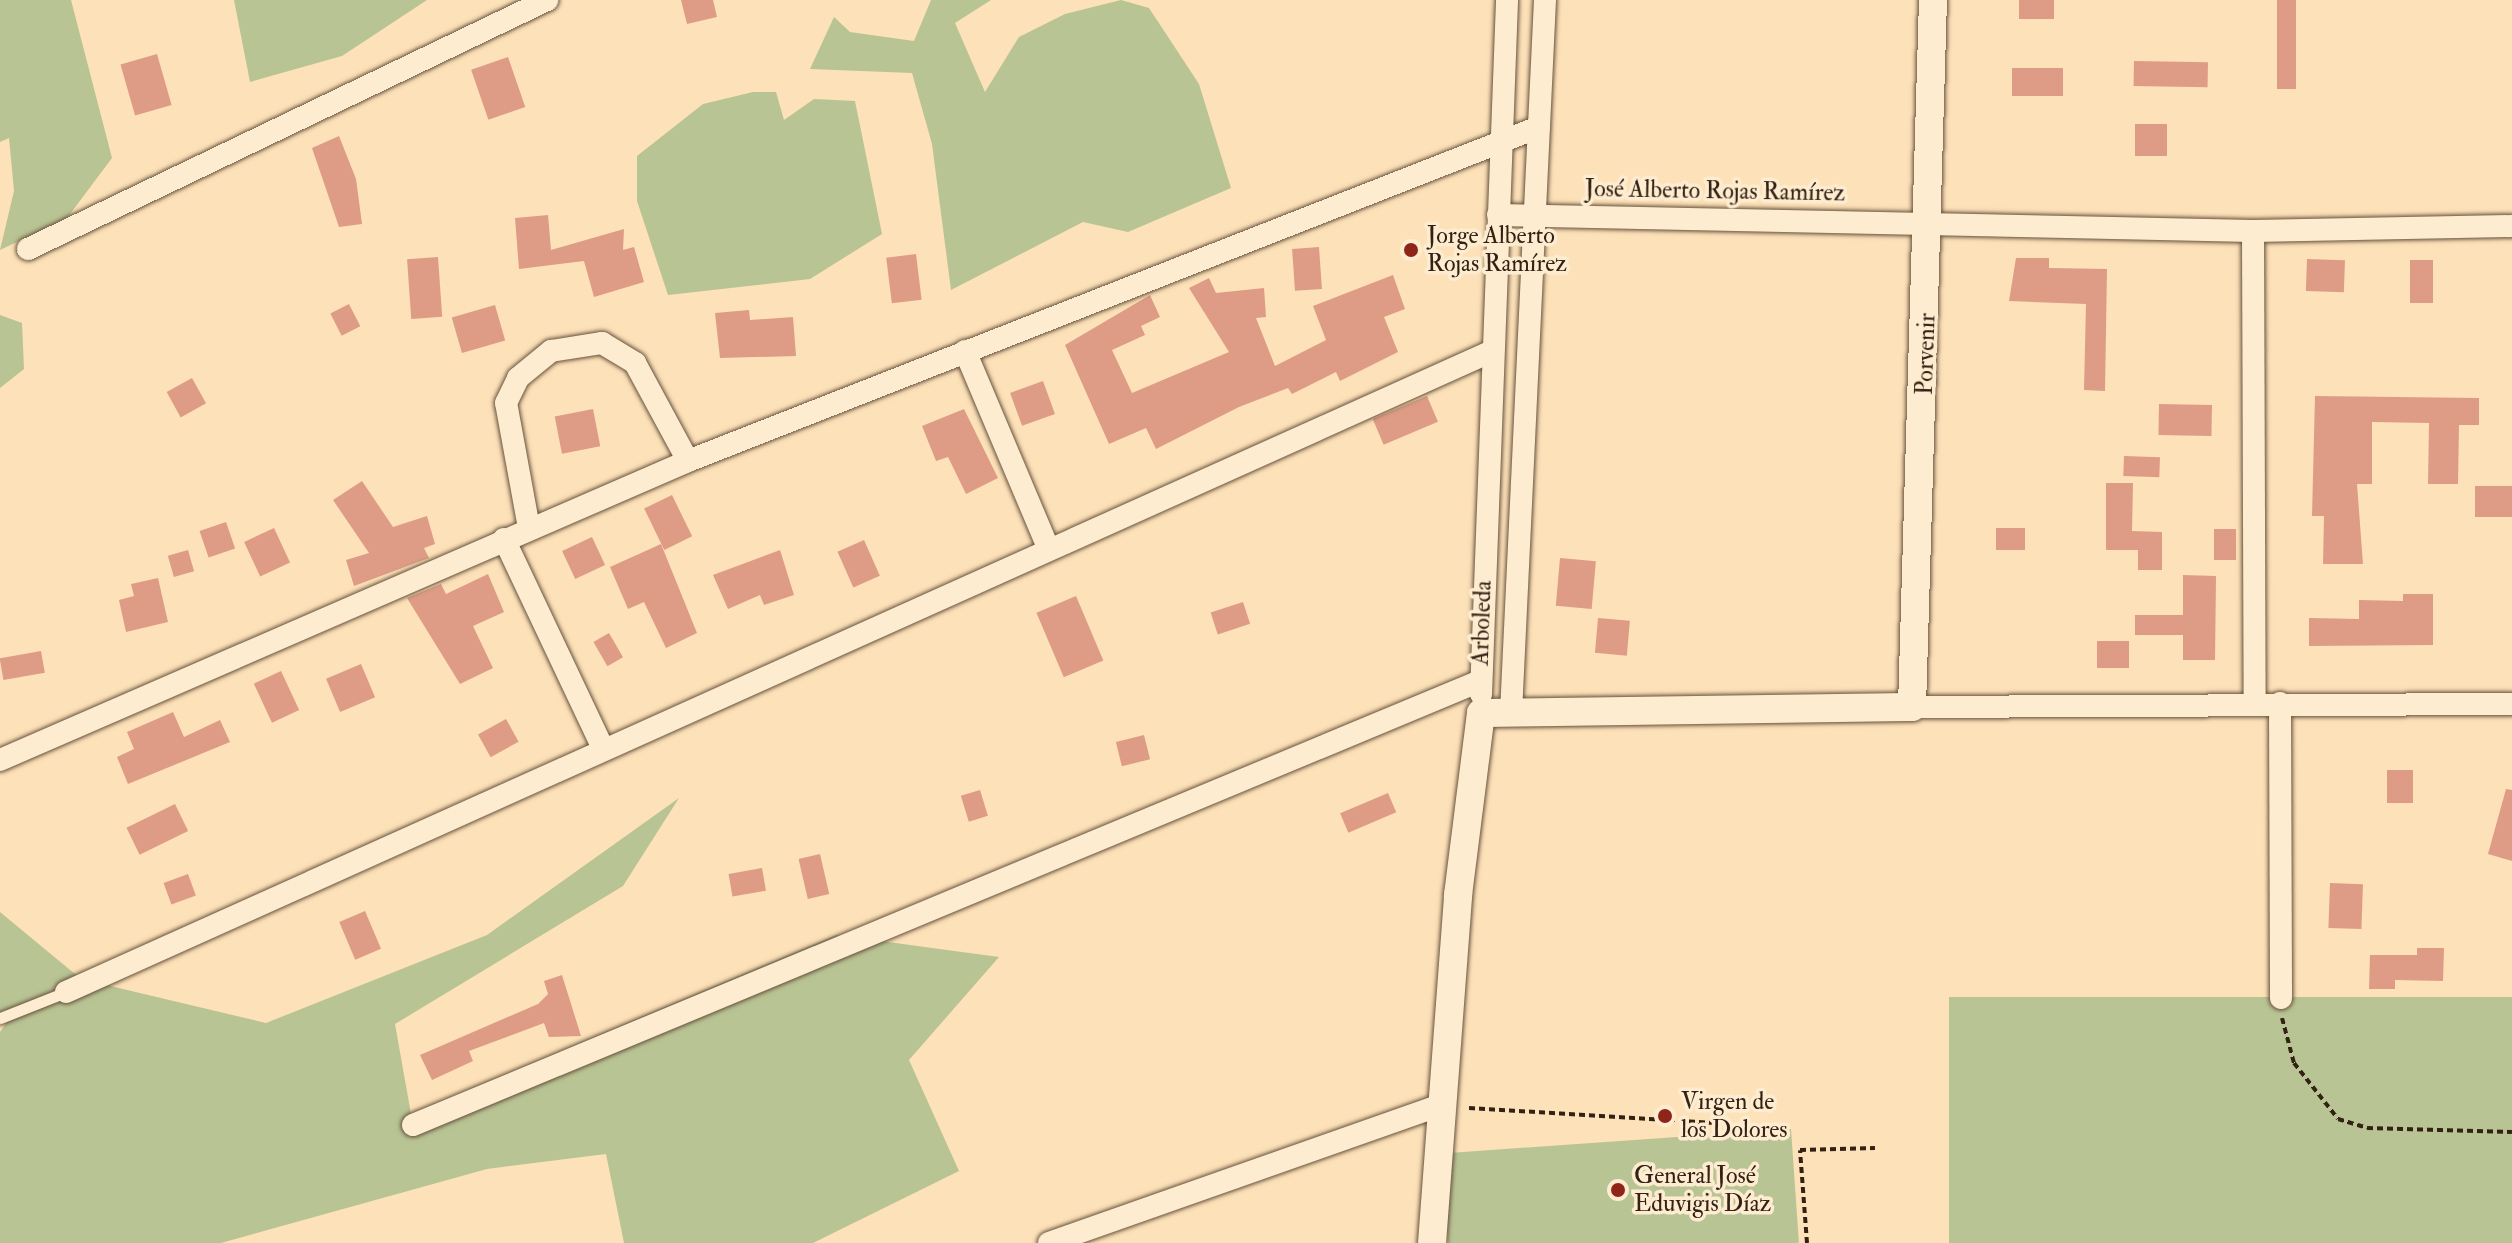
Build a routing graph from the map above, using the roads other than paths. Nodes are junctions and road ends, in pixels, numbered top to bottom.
1 (547, 0) edge
2 (1507, 0) edge
3 (1545, 0) edge
4 (1933, 0) edge
5 (1539, 127) junction
6 (1501, 141) junction
7 (1498, 215) junction
8 (1535, 215) junction
9 (1931, 219) junction
10 (2512, 226) edge
11 (2253, 231) junction
12 (28, 249) dead end
13 (965, 351) junction
14 (1492, 351) junction
15 (688, 461) junction
16 (529, 528) junction
17 (504, 539) junction
18 (1047, 545) junction
19 (1480, 681) junction
20 (2255, 703) junction
21 (2280, 703) junction
22 (2512, 704) edge
23 (1912, 707) junction
24 (1481, 713) junction
25 (1511, 713) junction
26 (602, 746) junction
27 (0, 760) edge
28 (66, 992) joint
29 (2281, 998) road end
30 (0, 1018) edge
31 (1439, 1106) junction
32 (413, 1125) dead end
33 (1049, 1243) edge
34 (1432, 1243) edge

1 - 12 street
2 - 6 street, Arboleda
3 - 5 street, Arboleda
4 - 9 street, Porvenir
5 - 6 street
5 - 8 street, Arboleda
6 - 7 street, Arboleda
6 - 13 street
7 - 8 street, José Alberto Rojas Ramírez
7 - 14 street, Arboleda
8 - 9 street, José Alberto Rojas Ramírez
8 - 25 street, Arboleda
9 - 11 street, José Alberto Rojas Ramírez
9 - 23 street, Porvenir
10 - 11 street, José Alberto Rojas Ramírez
11 - 20 street
13 - 15 street
13 - 18 street
14 - 18 street
14 - 19 street, Arboleda
15 - 16 street
15 - 16 street
16 - 17 street
17 - 26 street
17 - 27 street
18 - 26 street
19 - 24 street, Arboleda
19 - 32 street
20 - 21 street
20 - 23 street
21 - 22 street
21 - 29 street
23 - 25 street
24 - 25 street
24 - 31 street, Arboleda
26 - 28 street
28 - 30 lane
31 - 33 street
31 - 34 street, Arboleda

